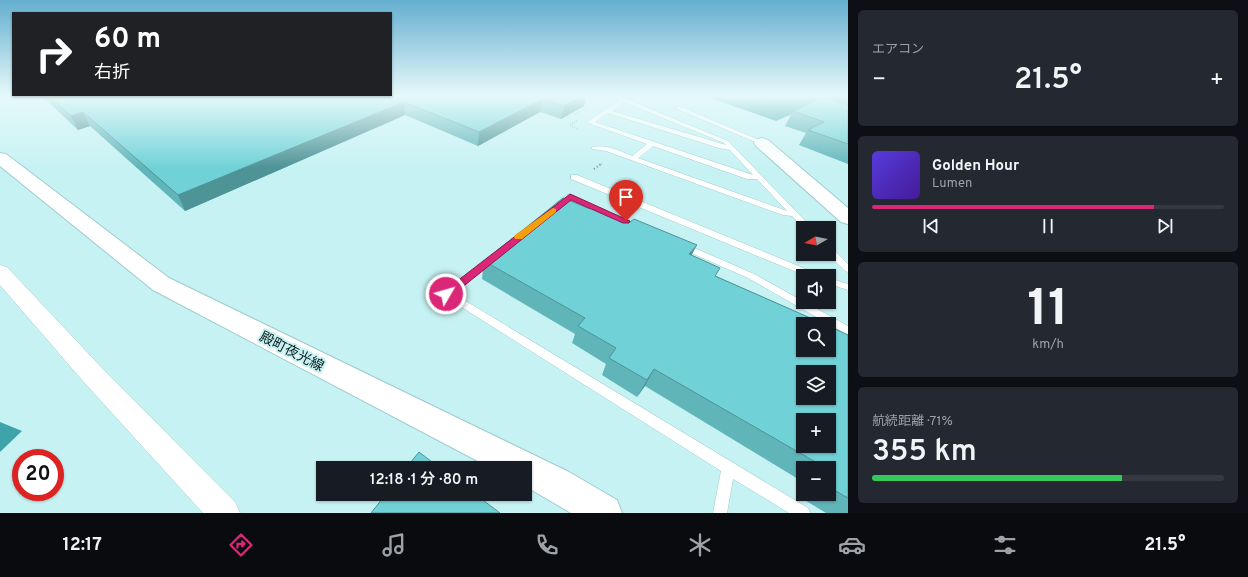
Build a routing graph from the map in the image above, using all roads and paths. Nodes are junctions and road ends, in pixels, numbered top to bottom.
1 (593, 120) edge
2 (635, 120) edge
3 (672, 120) edge
4 (707, 120) edge
5 (652, 143) junction
6 (762, 143) joint
7 (594, 148) dead end
8 (732, 148) junction
9 (0, 158) edge
10 (634, 158) junction
11 (574, 177) dead end
12 (759, 177) junction
13 (552, 211) edge
14 (795, 214) junction
15 (614, 216) edge
16 (848, 218) edge
17 (802, 221) edge
18 (672, 241) edge
19 (502, 250) edge
20 (836, 257) edge
21 (798, 269) edge
22 (848, 270) edge
23 (0, 272) edge
24 (836, 283) edge
25 (848, 287) edge
26 (848, 331) edge
27 (728, 468) junction
28 (224, 513) edge
29 (604, 513) edge
30 (720, 513) edge
31 (802, 513) edge

1 - 5 lane
2 - 8 lane
3 - 8 lane
4 - 6 lane
5 - 10 lane
5 - 12 lane
6 - 16 street
7 - 10 lane
8 - 12 lane
9 - 29 street, 殿町夜光線
10 - 14 lane
11 - 21 lane
12 - 14 lane
13 - 15 lane
14 - 17 lane
18 - 26 lane
19 - 27 lane
20 - 22 lane
23 - 28 street
24 - 25 lane
27 - 30 lane
27 - 31 lane

